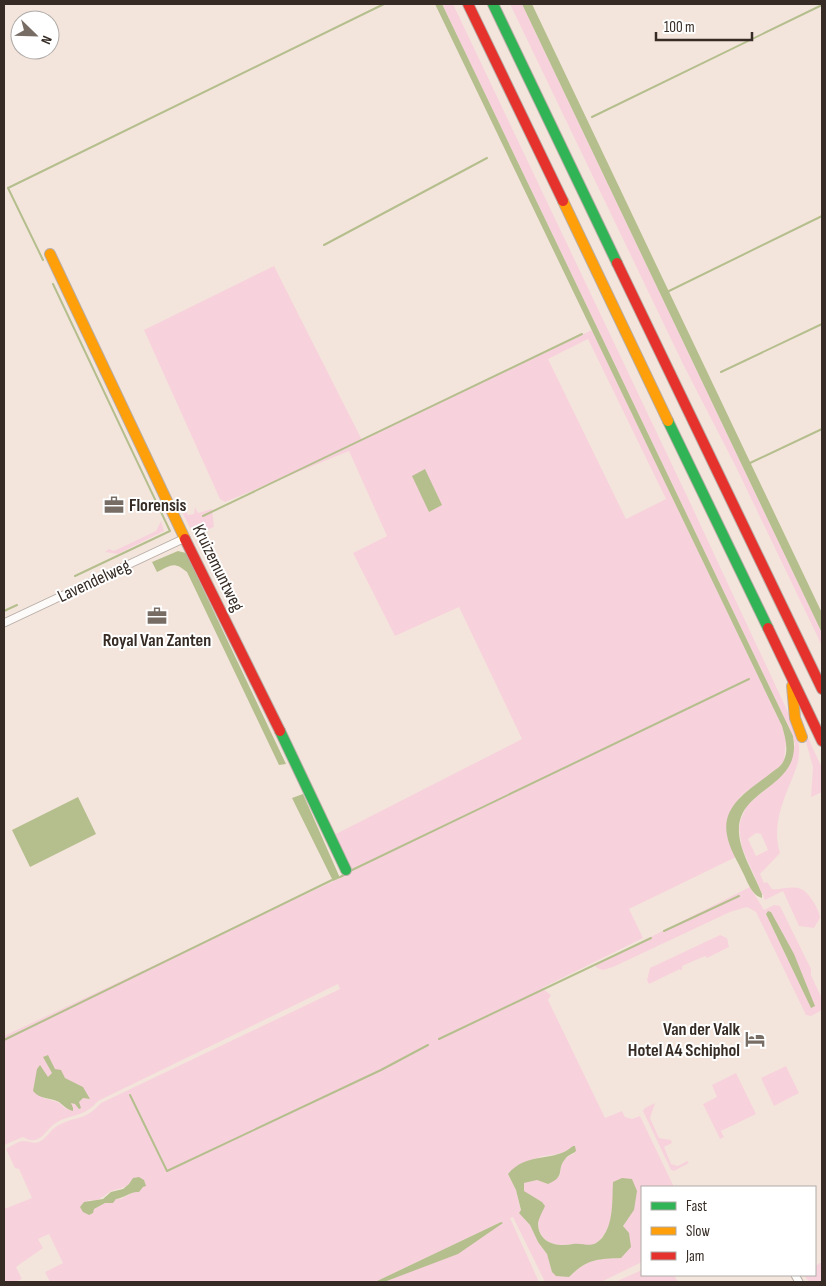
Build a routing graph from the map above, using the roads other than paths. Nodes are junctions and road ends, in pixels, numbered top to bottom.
1 (468, 4) edge
2 (493, 4) edge
3 (50, 254) dead end
4 (185, 538) junction
5 (4, 624) edge
6 (791, 676) junction
7 (821, 685) edge
8 (802, 737) dead end
9 (822, 741) edge
10 (346, 870) dead end

1 - 6 main road
2 - 7 main road
3 - 4 main road, Kruizemuntweg
4 - 5 street, Lavendelweg
4 - 10 main road, Kruizemuntweg
6 - 8 main road
6 - 9 main road

